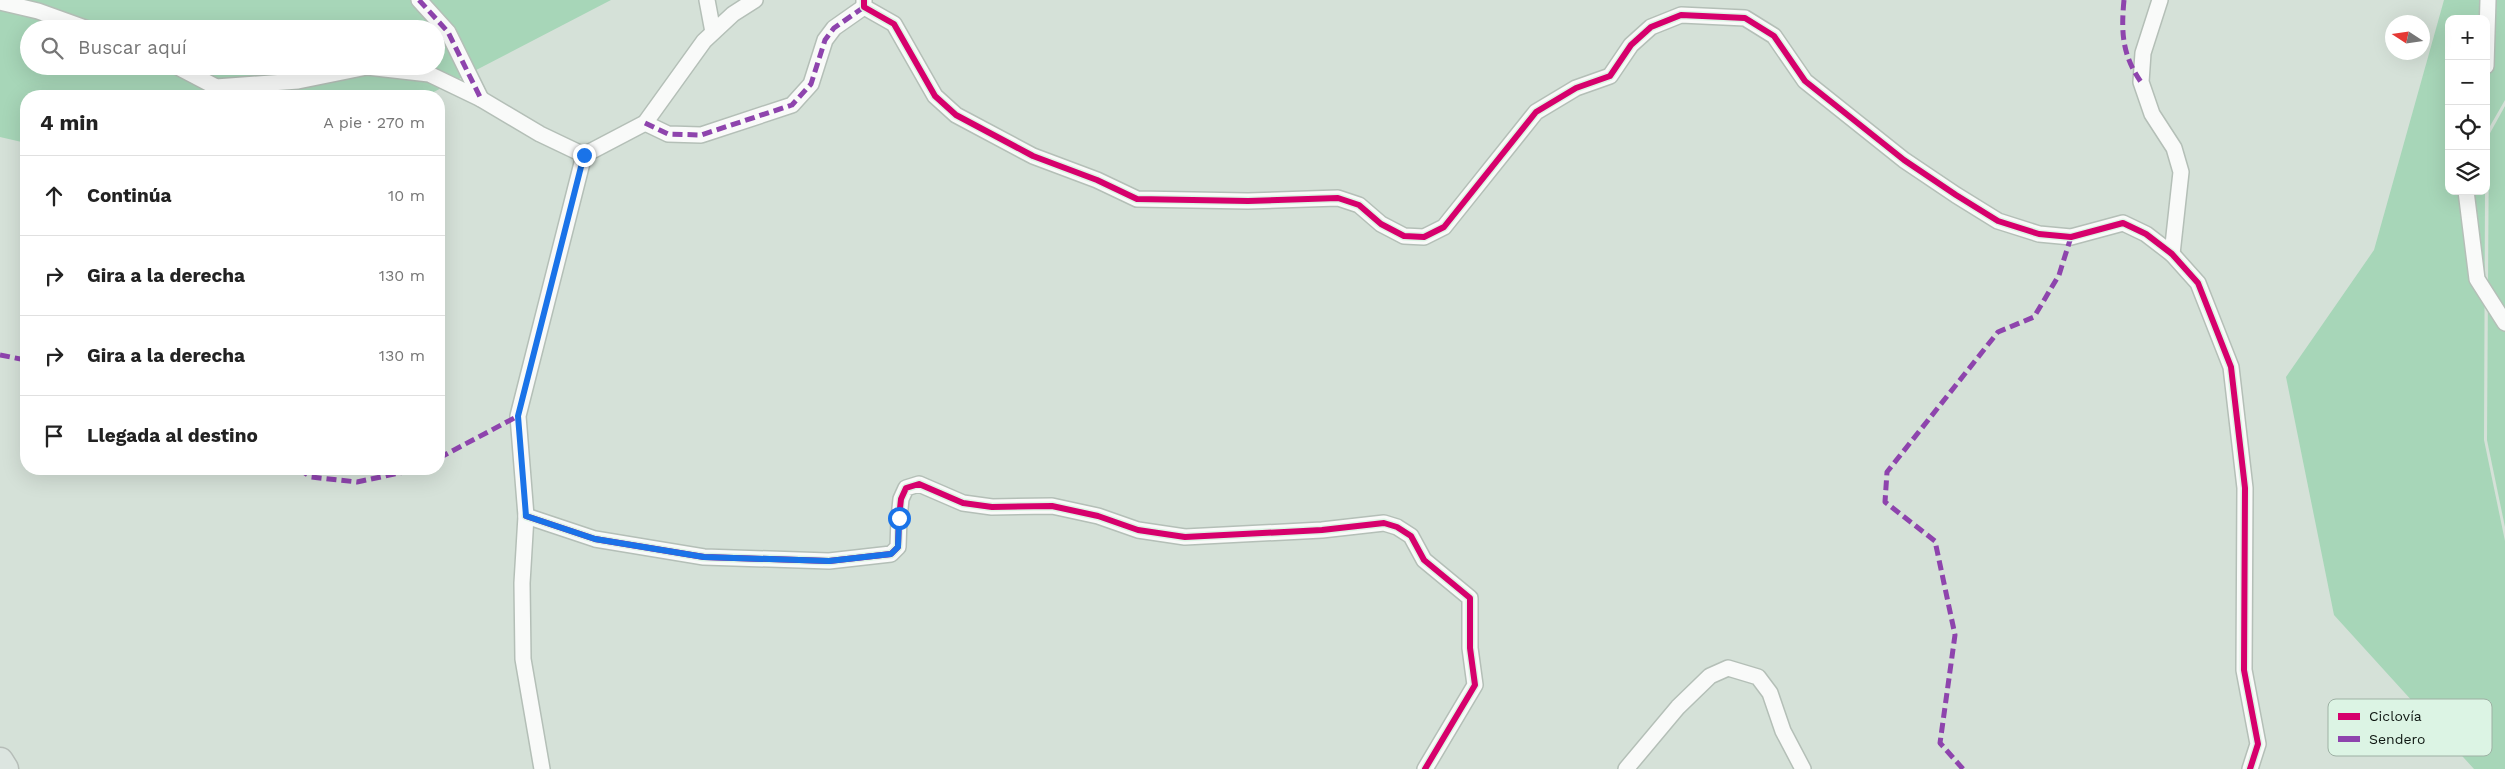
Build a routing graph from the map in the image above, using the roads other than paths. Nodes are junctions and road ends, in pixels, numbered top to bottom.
1 (419, 0) edge
2 (707, 0) edge
3 (755, 0) edge
4 (2160, 0) edge
5 (2488, 0) edge
6 (0, 2) edge
7 (864, 4) edge
8 (64, 20) edge
9 (437, 20) edge
10 (445, 29) edge
11 (713, 32) junction
12 (2486, 60) edge
13 (194, 75) edge
14 (328, 75) edge
15 (431, 75) edge
16 (481, 99) junction
17 (645, 123) junction
18 (584, 155) junction
19 (2466, 195) edge
20 (2172, 254) junction
21 (2505, 323) edge
22 (526, 516) junction
23 (0, 761) edge
24 (5, 769) edge
25 (542, 769) edge
26 (1424, 769) edge
27 (1626, 769) edge
28 (1803, 769) edge
29 (2250, 769) edge

1 - 9 street
2 - 11 street
3 - 11 street
4 - 20 street
5 - 12 street
6 - 8 street
7 - 17 street
7 - 20 street
10 - 16 street
11 - 17 street
13 - 14 street
15 - 16 street
16 - 18 street
17 - 18 street
18 - 22 street
19 - 21 street
20 - 29 street
22 - 25 street
22 - 26 street
23 - 24 highway
27 - 28 street

